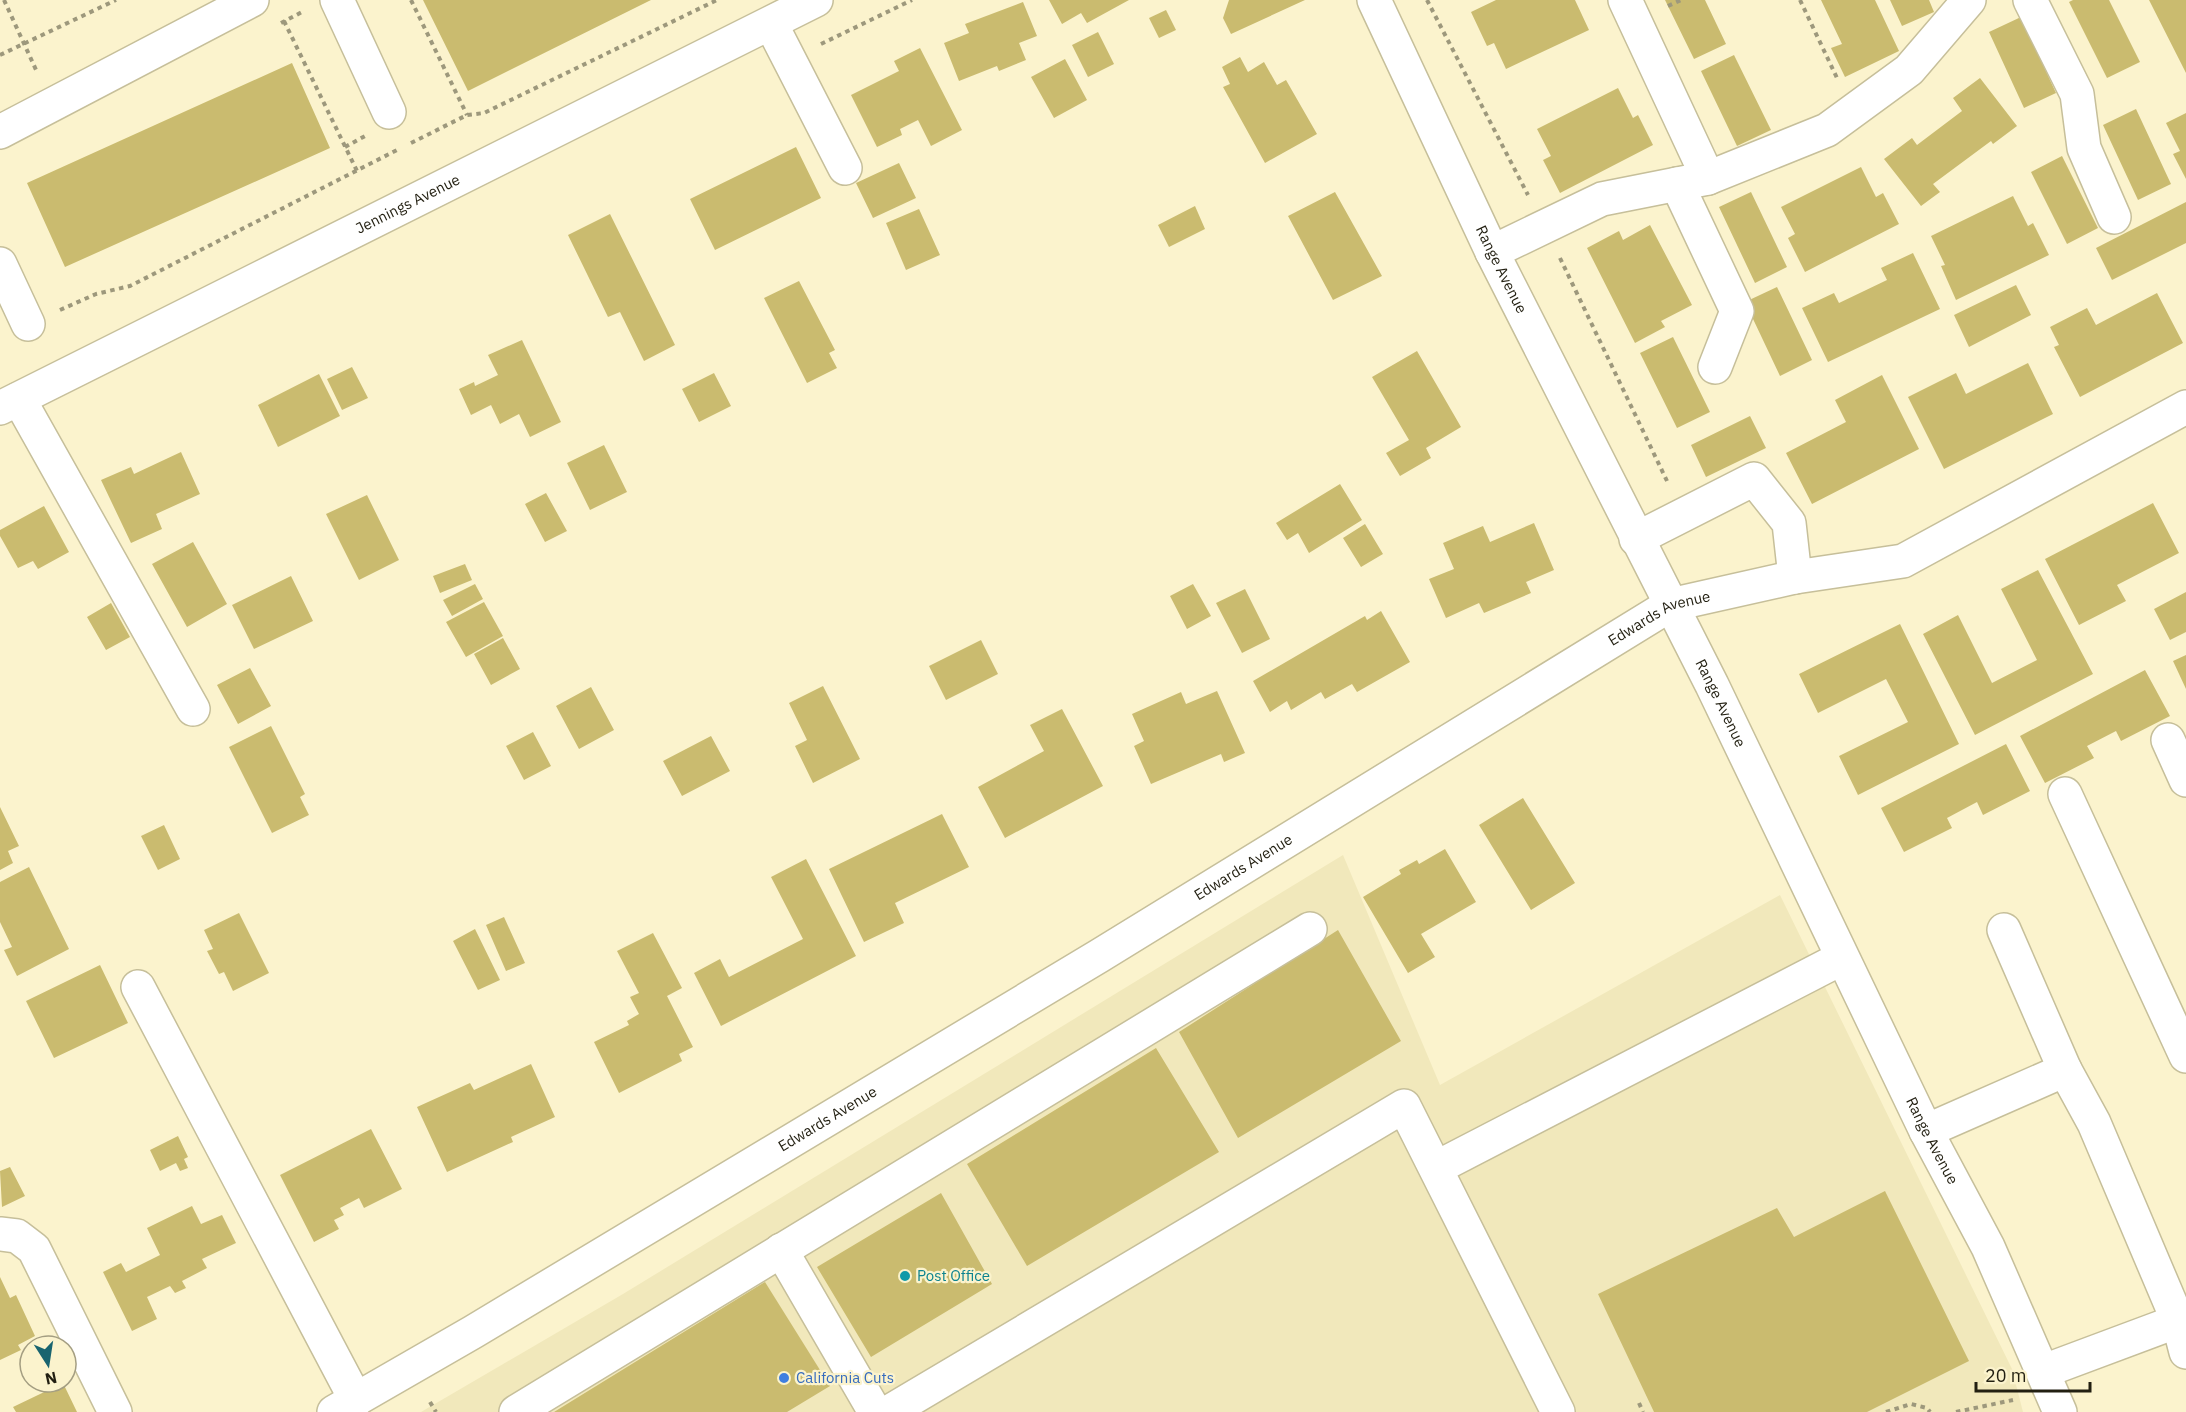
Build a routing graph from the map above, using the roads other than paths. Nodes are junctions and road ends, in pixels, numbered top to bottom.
1 (250, 0) edge
2 (337, 0) edge
3 (816, 0) edge
4 (1374, 0) edge
5 (1625, 0) edge
6 (2030, 0) edge
7 (1958, 5) edge
8 (771, 24) junction
9 (389, 112) dead end
10 (0, 132) edge
11 (845, 168) dead end
12 (1693, 181) junction
13 (2114, 217) dead end
14 (1492, 252) junction
15 (0, 264) edge
16 (28, 324) road end
17 (1715, 367) dead end
18 (9, 404) edge
19 (2186, 407) edge
20 (1636, 539) junction
21 (1795, 577) junction
22 (1670, 605) junction
23 (194, 709) dead end
24 (2168, 740) dead end
25 (2186, 780) edge
26 (2065, 794) dead end
27 (1310, 928) dead end
28 (2004, 930) dead end
29 (1842, 958) junction
30 (138, 987) dead end
31 (2186, 1056) edge
32 (2065, 1070) junction
33 (1926, 1131) junction
34 (1436, 1168) junction
35 (0, 1234) edge
36 (781, 1250) junction
37 (2183, 1330) edge
38 (2044, 1371) junction
39 (363, 1403) edge
40 (115, 1412) edge
41 (516, 1412) edge
42 (875, 1412) edge
43 (889, 1412) edge
44 (1558, 1412) edge
45 (2060, 1412) edge

1 - 10 street
2 - 9 street
3 - 8 street, Jennings Avenue
4 - 14 street, Range Avenue
5 - 12 street
6 - 13 street
7 - 12 street
8 - 11 street
8 - 18 street, Jennings Avenue
12 - 14 street
12 - 17 street
14 - 20 street, Range Avenue
15 - 16 street
18 - 23 street
19 - 21 street, Edwards Avenue
20 - 21 street
20 - 22 street, Range Avenue
21 - 22 street, Edwards Avenue
22 - 29 street, Range Avenue
22 - 39 street, Edwards Avenue
24 - 25 street
26 - 31 street
27 - 36 street
28 - 32 street
29 - 33 street, Range Avenue
29 - 34 street
30 - 39 street
32 - 33 street
32 - 37 street
33 - 38 street, Range Avenue
34 - 43 street
34 - 44 street
35 - 40 street
36 - 41 street
36 - 42 street
37 - 38 street
38 - 45 street, Range Avenue

